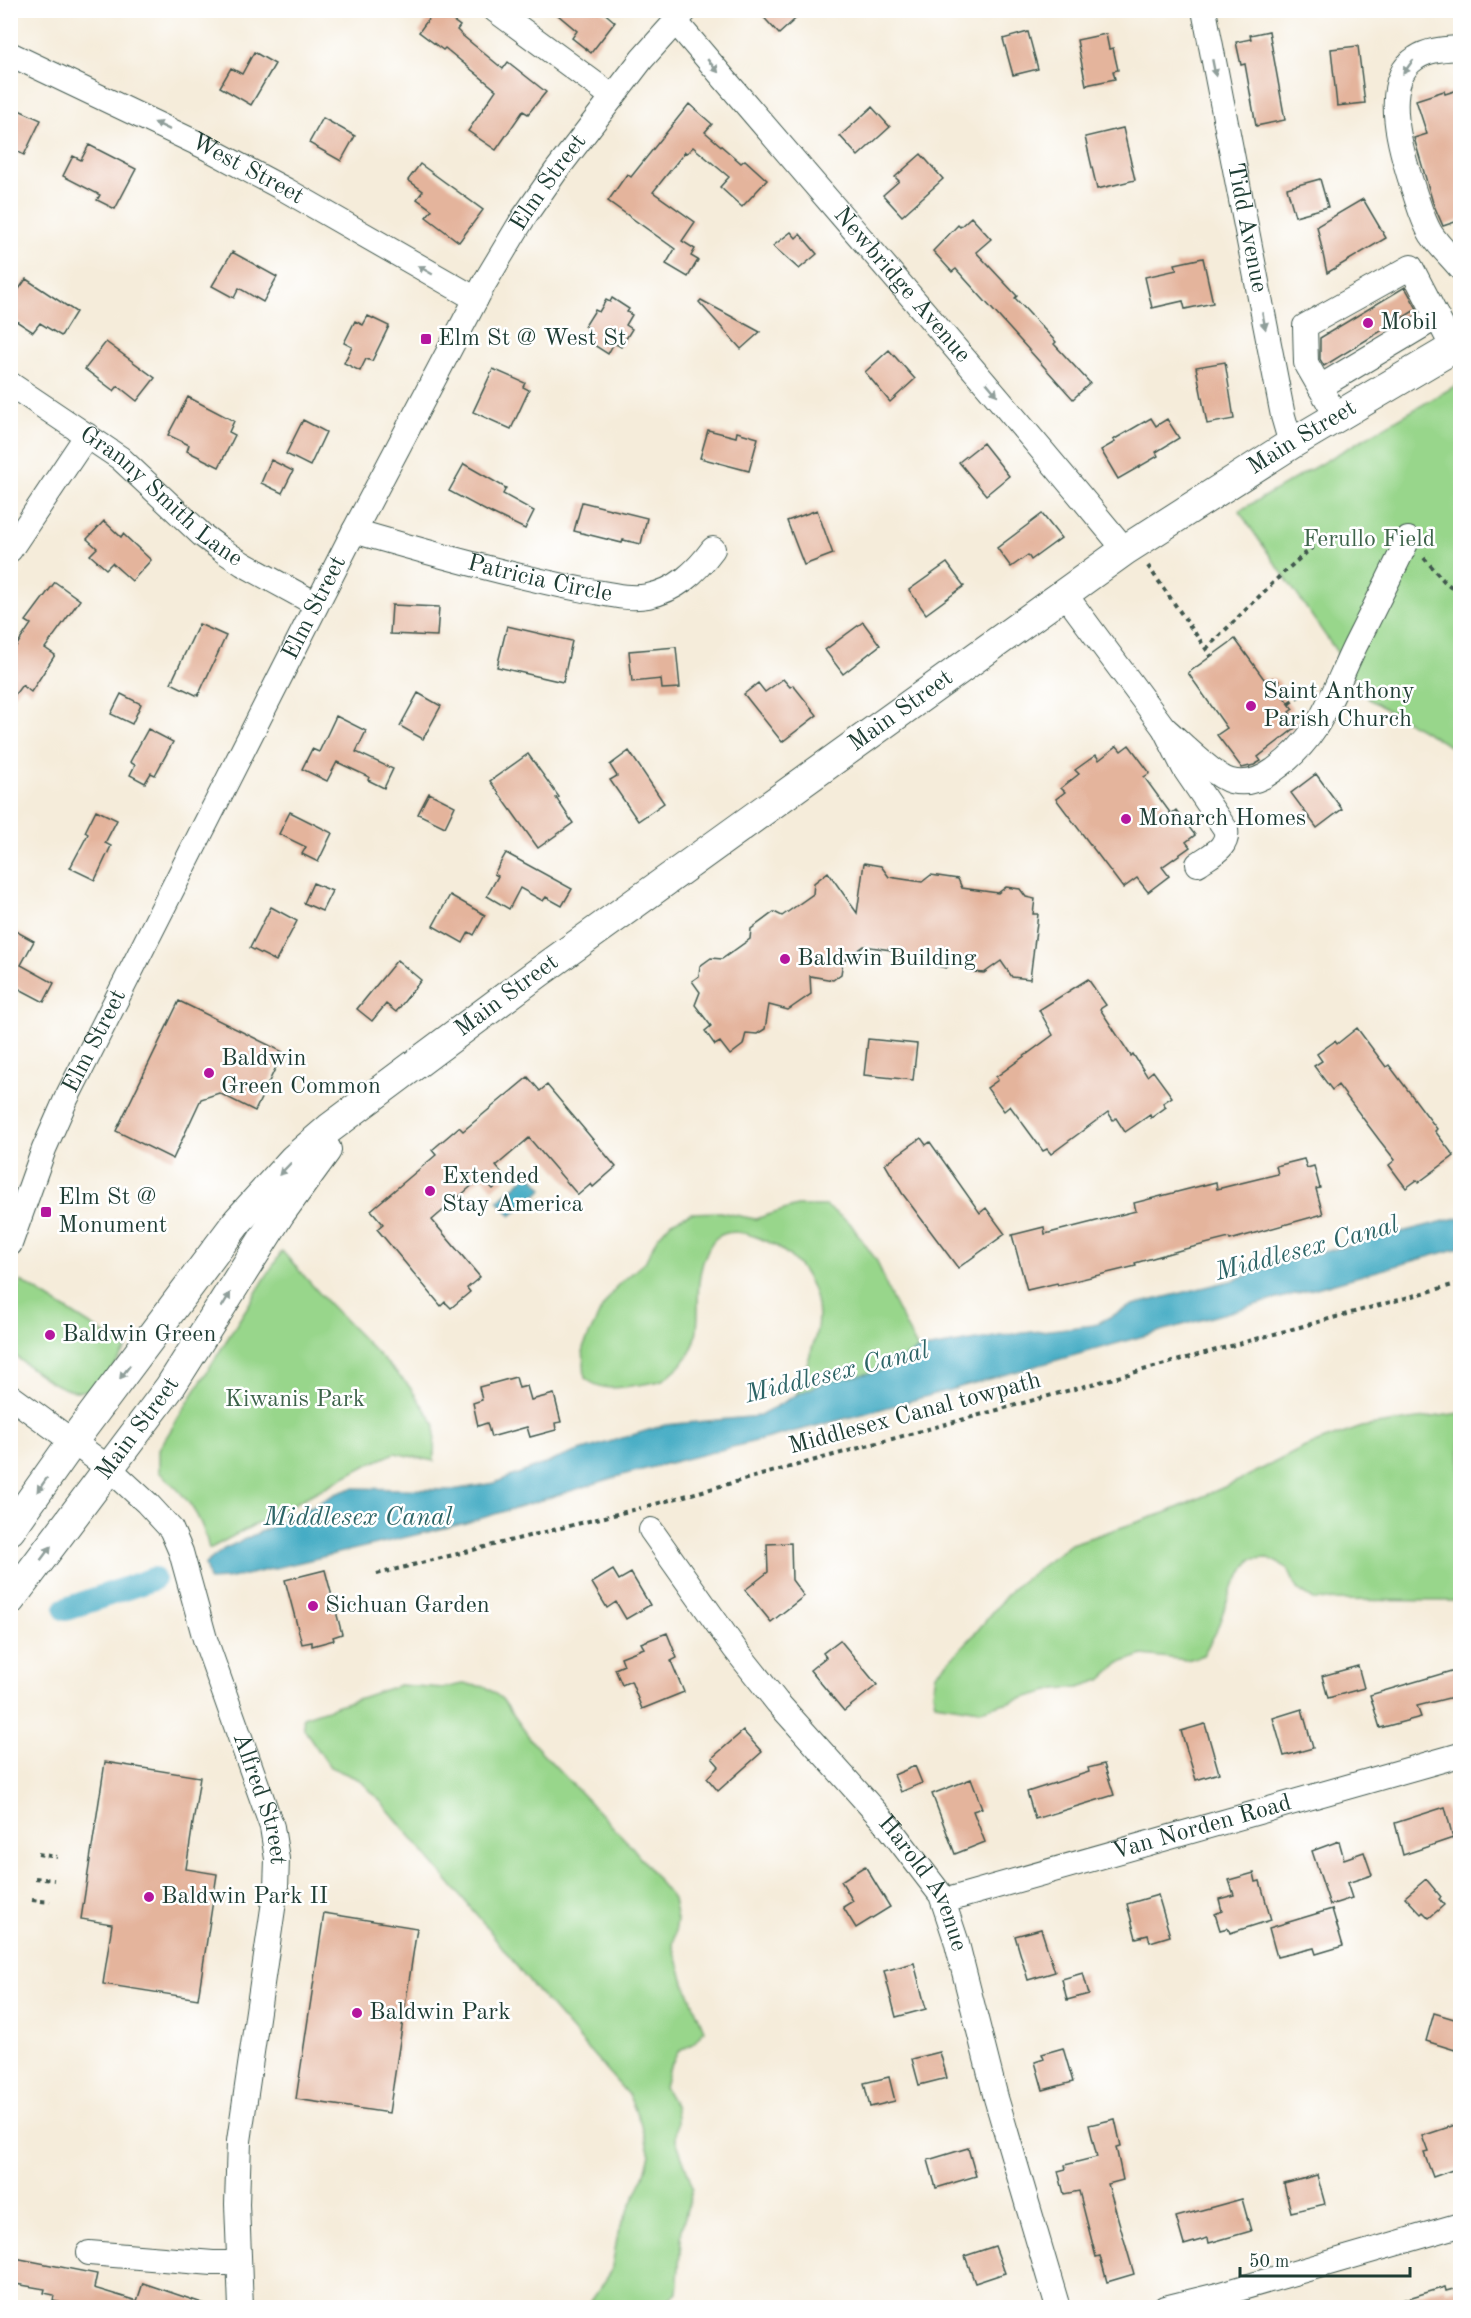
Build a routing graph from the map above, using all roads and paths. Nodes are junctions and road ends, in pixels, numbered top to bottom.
1 (495, 10) edge
2 (1204, 10) edge
3 (681, 16) edge
4 (1461, 48) edge
5 (10, 54) edge
6 (613, 97) junction
7 (1461, 268) edge
8 (476, 299) junction
9 (1437, 317) junction
10 (1457, 346) edge
11 (10, 384) edge
12 (1320, 387) junction
13 (1337, 417) junction
14 (87, 435) junction
15 (1292, 444) junction
16 (354, 531) junction
17 (1330, 532) dead end
18 (1408, 539) joint
19 (1129, 547) junction
20 (713, 549) dead end
21 (10, 550) edge
22 (1064, 593) junction
23 (1461, 594) edge
24 (316, 604) junction
25 (1206, 649) junction
26 (1211, 656) dead end
27 (1164, 728) junction
28 (1198, 864) dead end
29 (362, 1106) junction
30 (16, 1207) edge
31 (10, 1244) edge
32 (1461, 1283) edge
33 (10, 1396) edge
34 (73, 1441) junction
35 (110, 1469) junction
36 (10, 1530) edge
37 (651, 1530) dead end
38 (377, 1574) dead end
39 (10, 1600) edge
40 (1461, 1755) edge
41 (38, 1854) dead end
42 (57, 1857) dead end
43 (35, 1878) dead end
44 (54, 1880) dead end
45 (32, 1900) dead end
46 (944, 1901) junction
47 (51, 1902) dead end
48 (1461, 2225) edge
49 (89, 2253) dead end
50 (239, 2263) junction
51 (241, 2307) edge
52 (1058, 2307) edge
53 (1165, 2307) edge

1 - 6 street
2 -> 15 street, Tidd Avenue
3 - 6 street, Elm Street
3 -> 19 street, Newbridge Avenue
4 -> 7 street
8 -> 5 street, West Street
6 - 8 street, Elm Street
8 - 16 street, Elm Street
9 - 10 street
9 - 12 street
9 - 12 street
10 - 13 main road, Main Street
11 - 14 street, Granny Smith Lane
12 - 13 street
13 - 15 main road, Main Street
14 - 21 street
14 - 24 street, Granny Smith Lane
15 - 19 main road, Main Street
16 - 20 street, Patricia Circle
16 - 24 street, Elm Street
17 - 25 path
18 - 23 path
18 - 27 street
19 - 22 main road, Main Street
19 - 25 path
22 - 27 street
22 - 29 main road, Main Street
24 - 30 street, Elm Street
25 - 26 path
27 - 28 street
29 -> 34 main road, Main Street
35 -> 29 main road, Main Street
30 - 31 street, Elm Street
32 - 38 path, Middlesex Canal towpath
33 - 34 street
34 - 35 street
34 -> 36 main road, Main Street
39 -> 35 main road, Main Street
35 - 50 street, Alfred Street
37 - 46 street, Harold Avenue
40 - 46 street, Van Norden Road
41 - 42 path
43 - 44 path
45 - 47 path
46 - 52 street, Harold Avenue
48 - 53 street
49 - 50 street
50 - 51 street, Alfred Street

